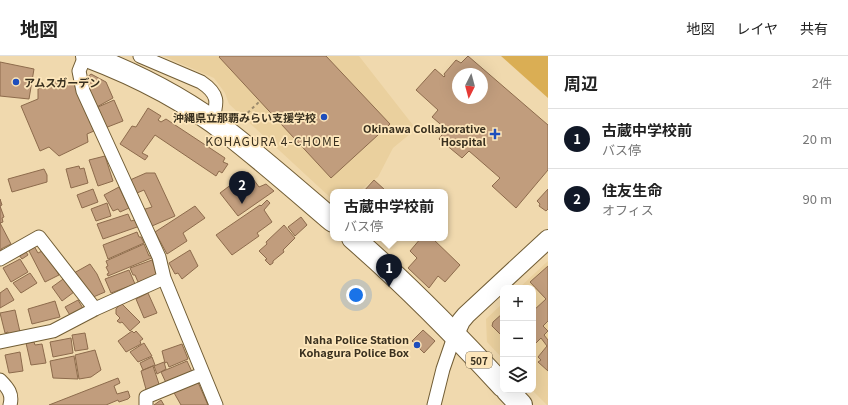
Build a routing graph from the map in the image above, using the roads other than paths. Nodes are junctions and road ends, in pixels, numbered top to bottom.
1 (86, 56) edge
2 (140, 56) edge
3 (212, 121) junction
4 (330, 218) edge
5 (548, 238) edge
6 (356, 241) edge
7 (0, 259) edge
8 (164, 278) junction
9 (95, 308) junction
10 (455, 334) junction
11 (0, 342) edge
12 (202, 374) junction
13 (0, 380) edge
14 (500, 383) edge
15 (510, 393) edge
16 (10, 405) edge
17 (146, 405) edge
18 (216, 405) edge
19 (434, 405) edge
20 (521, 405) edge

1 - 3 highway
1 - 8 street
2 - 3 street
3 - 4 highway
5 - 10 main road
6 - 10 highway, 507
7 - 9 street
8 - 9 street
8 - 12 street
9 - 11 street
10 - 14 highway, 507
10 - 19 street
12 - 17 street
12 - 18 street
13 - 16 street
15 - 20 highway

